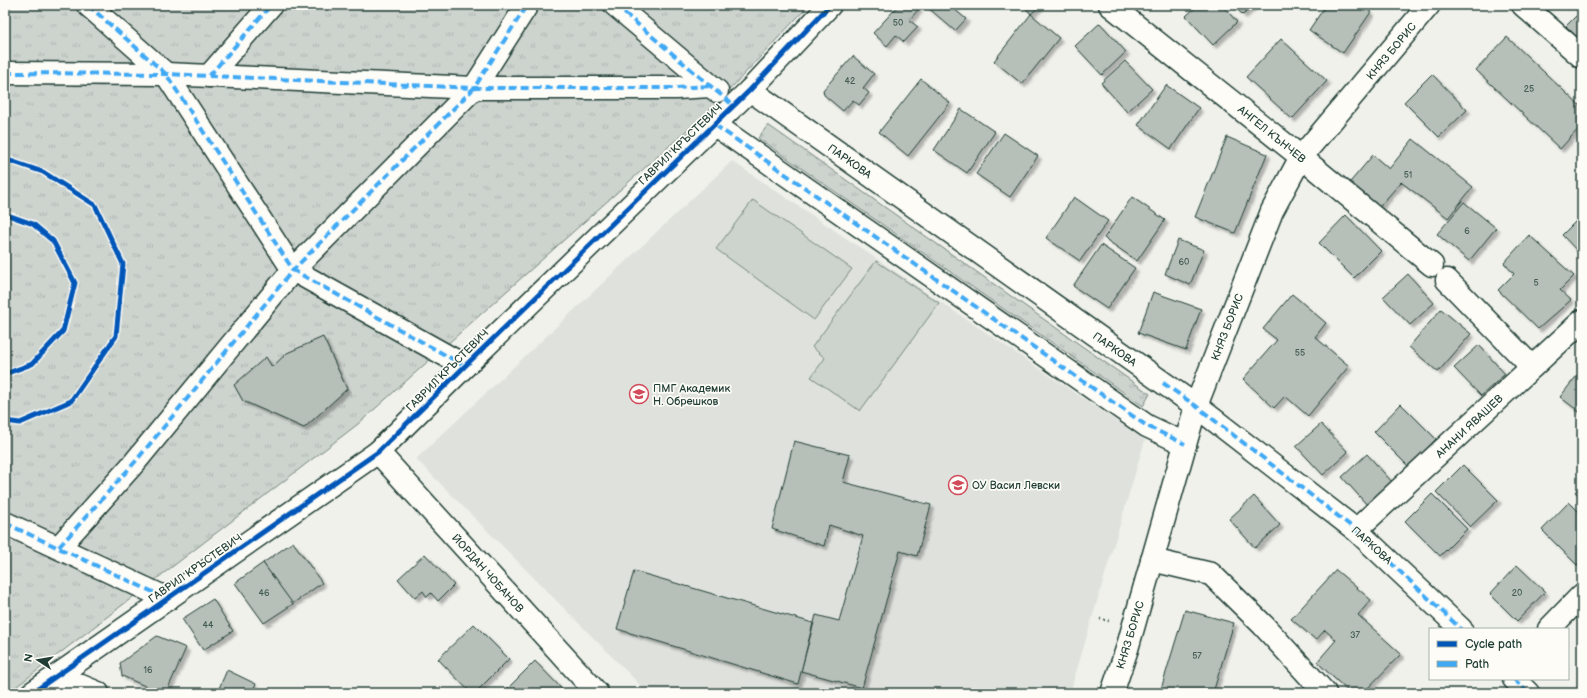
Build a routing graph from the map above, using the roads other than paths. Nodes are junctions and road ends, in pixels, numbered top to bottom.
1 (88, 5) edge
2 (271, 5) edge
3 (527, 5) edge
4 (615, 5) edge
5 (830, 5) edge
6 (1110, 5) edge
7 (1429, 5) edge
8 (1523, 5) edge
9 (1582, 57) edge
10 (5, 73) edge
11 (166, 74) junction
12 (209, 76) junction
13 (711, 86) junction
14 (474, 88) junction
15 (750, 90) junction
16 (734, 106) junction
17 (715, 125) junction
18 (1301, 157) junction
19 (293, 270) junction
20 (1582, 321) edge
21 (465, 366) junction
22 (1532, 367) junction
23 (1196, 406) junction
24 (1185, 444) junction
25 (378, 452) junction
26 (5, 523) edge
27 (1356, 530) junction
28 (59, 547) junction
29 (1152, 560) junction
30 (1582, 596) edge
31 (168, 598) junction
32 (1460, 628) edge
33 (1550, 628) edge
34 (57, 676) junction
35 (1515, 680) edge
36 (32, 693) edge
37 (98, 693) edge
38 (597, 693) edge
39 (1112, 693) edge
40 (1325, 693) edge
41 (1528, 693) edge

1 - 11 street
2 - 12 street
3 - 14 street
4 - 13 street
5 - 15 street, ГАВРИЛ КРЪСТЕВИЧ
6 - 18 street, АНГЕЛ КЪНЧЕВ
7 - 18 street, КНЯЗ БОРИС
8 - 9 street
10 - 11 street
11 - 12 street
11 - 19 street
12 - 14 street
13 - 14 street
13 - 16 street
14 - 19 street
15 - 16 street, ГАВРИЛ КРЪСТЕВИЧ
15 - 23 street, ПАРКОВА
16 - 17 street, ГАВРИЛ КРЪСТЕВИЧ
17 - 21 street, ГАВРИЛ КРЪСТЕВИЧ
17 - 24 street
18 - 22 street, АНГЕЛ КЪНЧЕВ
18 - 23 street, КНЯЗ БОРИС
19 - 21 street
19 - 28 street
20 - 22 street, АНАНИ ЯВАШЕВ
21 - 25 street, ГАВРИЛ КРЪСТЕВИЧ
22 - 27 street, АНАНИ ЯВАШЕВ
23 - 24 street, КНЯЗ БОРИС
23 - 27 street, ПАРКОВА
24 - 29 street, КНЯЗ БОРИС
25 - 31 street, ГАВРИЛ КРЪСТЕВИЧ
25 - 38 street, ЙОРДАН ЧОБАНОВ
26 - 28 street
27 - 32 street, ПАРКОВА
28 - 31 street
29 - 39 street, КНЯЗ БОРИС
29 - 40 street
30 - 33 street
31 - 34 street, ГАВРИЛ КРЪСТЕВИЧ
34 - 36 street, ГАВРИЛ КРЪСТЕВИЧ
34 - 37 street
35 - 41 street

